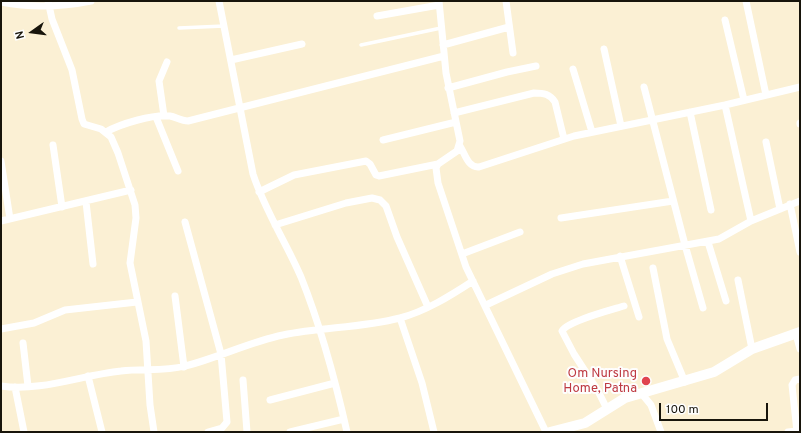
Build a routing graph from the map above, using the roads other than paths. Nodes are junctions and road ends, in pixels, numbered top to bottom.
1 (91, 1) edge
2 (220, 1) edge
3 (506, 1) edge
4 (746, 1) edge
5 (1, 2) edge
6 (439, 3) edge
7 (48, 4) edge
8 (377, 16) dead end
9 (725, 20) dead end
10 (225, 26) junction
11 (509, 27) junction
12 (179, 28) dead end
13 (441, 28) junction
14 (302, 44) dead end
15 (361, 45) dead end
16 (443, 45) junction
17 (604, 49) dead end
18 (513, 53) dead end
19 (444, 56) junction
20 (231, 60) junction
21 (167, 62) dead end
22 (536, 66) dead end
23 (573, 69) dead end
24 (644, 87) dead end
25 (800, 87) edge
26 (448, 88) junction
27 (766, 95) junction
28 (744, 100) junction
29 (725, 105) junction
30 (239, 108) junction
31 (690, 112) junction
32 (454, 113) junction
33 (160, 117) junction
34 (652, 120) junction
35 (456, 122) junction
36 (621, 126) junction
37 (106, 132) junction
38 (592, 132) junction
39 (564, 139) junction
40 (383, 140) dead end
41 (766, 142) dead end
42 (53, 145) dead end
43 (460, 146) junction
44 (1, 161) edge
45 (438, 164) junction
46 (178, 171) dead end
47 (131, 190) junction
48 (259, 192) junction
49 (673, 201) junction
50 (800, 201) edge
51 (86, 202) junction
52 (790, 204) junction
53 (62, 207) junction
54 (780, 209) junction
55 (711, 210) dead end
56 (561, 218) dead end
57 (10, 219) junction
58 (1, 221) edge
59 (751, 221) junction
60 (185, 222) dead end
61 (275, 225) junction
62 (520, 232) dead end
63 (708, 242) junction
64 (685, 245) junction
65 (800, 252) edge
66 (462, 254) junction
67 (620, 256) junction
68 (93, 264) dead end
69 (653, 268) dead end
70 (738, 280) dead end
71 (473, 281) junction
72 (175, 296) dead end
73 (726, 301) dead end
74 (137, 302) junction
75 (486, 305) junction
76 (624, 306) dead end
77 (428, 307) junction
78 (703, 308) dead end
79 (639, 317) dead end
80 (400, 318) junction
81 (1, 329) edge
82 (321, 329) junction
83 (798, 333) edge
84 (23, 343) dead end
85 (752, 349) junction
86 (800, 349) edge
87 (221, 354) junction
88 (184, 367) junction
89 (149, 369) junction
90 (88, 376) junction
91 (800, 379) edge
92 (243, 380) dead end
93 (685, 382) junction
94 (335, 383) junction
95 (1, 386) edge
96 (28, 386) junction
97 (16, 387) junction
98 (642, 394) junction
99 (270, 400) dead end
100 (607, 409) junction
101 (797, 416) edge
102 (344, 419) junction
103 (576, 429) edge
104 (797, 431) edge
105 (24, 432) edge
106 (102, 432) edge
107 (154, 432) edge
108 (208, 432) edge
109 (247, 432) edge
110 (290, 432) edge
111 (347, 432) edge
112 (434, 432) edge
113 (546, 432) edge
114 (550, 432) edge
115 (661, 432) edge
116 (788, 432) edge

1 - 7 street
2 - 10 street
3 - 11 street
4 - 27 street
5 - 7 street
6 - 8 street
6 - 13 street
7 - 37 street
9 - 28 street
10 - 12 lane
10 - 20 street
11 - 16 street
11 - 18 street
13 - 15 lane
13 - 16 street
14 - 20 street
16 - 19 street
17 - 36 street
19 - 26 street
19 - 30 street
20 - 30 street
21 - 33 street
22 - 26 street
23 - 38 street
24 - 34 street
25 - 27 street
26 - 32 street
27 - 28 street
28 - 29 street
29 - 31 street
29 - 59 street
30 - 33 street
30 - 48 street
31 - 34 street
31 - 55 street
32 - 35 street
32 - 39 street
33 - 37 street
33 - 46 street
34 - 36 street
34 - 49 street
35 - 40 street
35 - 43 street
36 - 38 street
37 - 47 street
38 - 39 street
39 - 43 street
41 - 54 street
42 - 53 street
43 - 45 street
44 - 57 street
45 - 48 street
45 - 66 street
47 - 51 street
47 - 74 street
48 - 61 street
49 - 56 street
49 - 64 street
50 - 52 street
51 - 53 street
51 - 68 street
52 - 54 street
52 - 65 street
53 - 57 street
54 - 59 street
57 - 58 street
59 - 63 street
60 - 87 street
61 - 77 street
61 - 82 street
62 - 66 street
63 - 64 street
63 - 73 street
64 - 67 street
64 - 78 street
66 - 71 street
67 - 75 street
67 - 79 street
69 - 93 street
70 - 85 street
71 - 75 street
71 - 77 street
72 - 88 street
74 - 81 street
74 - 89 street
75 - 113 street
76 - 100 street
77 - 80 street
80 - 82 street
80 - 112 street
82 - 87 street
82 - 94 street
83 - 85 street
83 - 86 street
84 - 96 street
85 - 93 street
87 - 88 street
87 - 108 street
88 - 89 street
89 - 90 street
89 - 107 street
90 - 96 street
90 - 106 street
91 - 101 street
92 - 109 street
93 - 98 street
94 - 99 street
94 - 102 street
95 - 97 street
96 - 97 street
97 - 105 street
98 - 100 street
98 - 115 street
100 - 103 street
101 - 104 street
102 - 110 street
102 - 111 street
103 - 114 street
104 - 116 street

